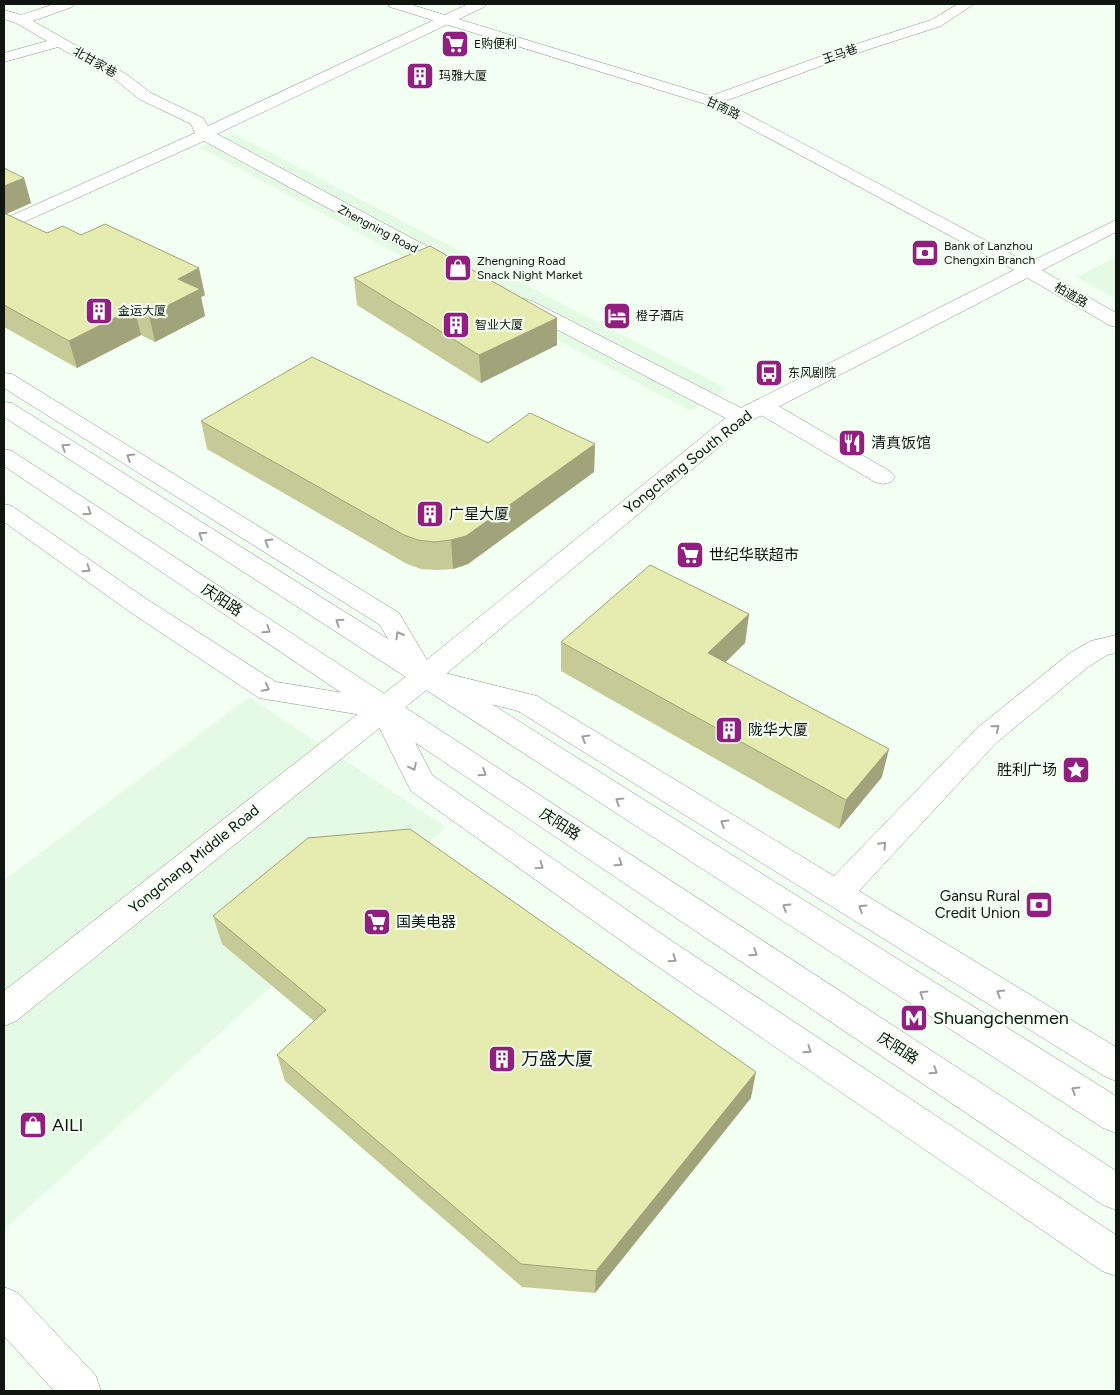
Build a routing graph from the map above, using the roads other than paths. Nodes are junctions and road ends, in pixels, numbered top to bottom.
1 (67, 4) edge
2 (395, 4) edge
3 (479, 4) edge
4 (967, 4) edge
5 (4, 14) edge
6 (446, 19) junction
7 (21, 20) junction
8 (60, 42) junction
9 (4, 58) edge
10 (711, 101) junction
11 (204, 134) junction
12 (1116, 225) edge
13 (4, 226) edge
14 (1026, 269) junction
15 (468, 276) edge
16 (512, 298) edge
17 (1116, 321) edge
18 (4, 379) edge
19 (762, 406) junction
20 (4, 408) edge
21 (741, 417) junction
22 (4, 456) edge
23 (883, 477) dead end
24 (4, 511) edge
25 (1116, 644) edge
26 (424, 677) junction
27 (384, 708) junction
28 (837, 893) junction
29 (4, 1010) edge
30 (1116, 1065) edge
31 (1116, 1116) edge
32 (1116, 1192) edge
33 (1116, 1257) edge
34 (4, 1307) edge
35 (81, 1391) edge

1 - 7 street
2 - 6 street, 甘南路
3 - 6 street
4 - 10 street, 王马巷
5 - 7 street, 北甘家巷
6 - 10 street, 甘南路
6 - 11 street
7 - 8 street, 北甘家巷
8 - 9 street
8 - 11 street, 北甘家巷
10 - 14 street, 甘南路
11 - 13 street
11 - 15 street, Zhengning Road
12 - 14 street, Yongchang South Road
14 - 17 street, 柏道路
14 - 19 street, Yongchang South Road
16 - 21 street
26 -> 18 street
19 - 21 street, Yongchang South Road
19 - 23 street
26 -> 20 street
21 - 26 street, Yongchang South Road
22 -> 27 street, 庆阳路
24 -> 27 street
28 -> 25 street
26 - 27 street, Yongchang South Road
28 -> 26 street
31 -> 26 street
27 - 29 street, Yongchang Middle Road
27 -> 32 street, 庆阳路
27 -> 33 street
30 -> 28 street
34 - 35 street

